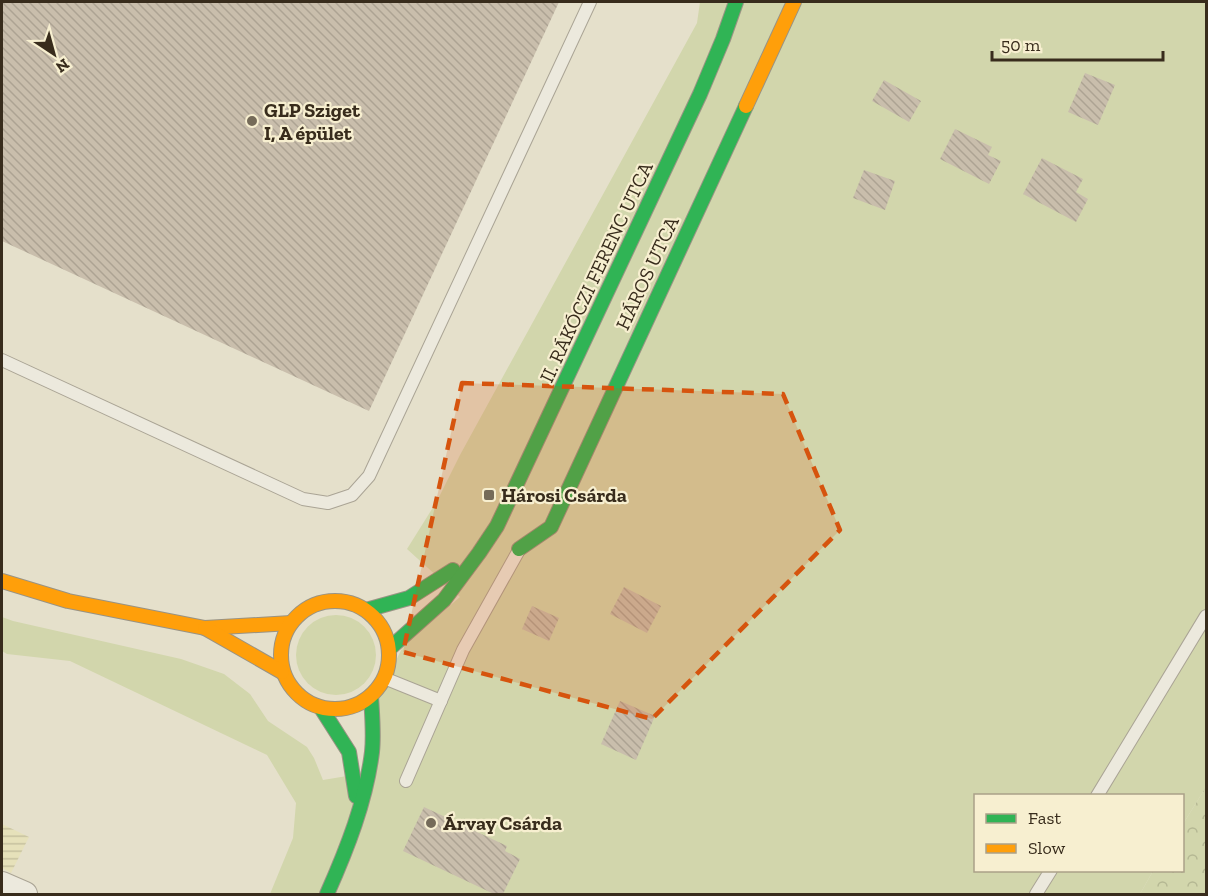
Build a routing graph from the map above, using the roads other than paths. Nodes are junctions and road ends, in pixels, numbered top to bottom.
1 (590, 2) edge
2 (736, 2) edge
3 (794, 2) edge
4 (2, 360) edge
5 (519, 549) joint
6 (479, 553) junction
7 (2, 581) edge
8 (366, 610) junction
9 (1206, 616) edge
10 (291, 622) junction
11 (205, 627) junction
12 (389, 649) junction
13 (282, 672) junction
14 (384, 678) junction
15 (371, 696) junction
16 (441, 701) junction
17 (321, 708) junction
18 (406, 781) dead end
19 (1098, 794) edge
20 (359, 813) junction
21 (1050, 872) edge
22 (2, 884) edge
23 (25, 894) edge
24 (327, 894) edge
25 (1036, 894) edge

1 - 4 lane
2 - 6 main road, II. RÁKÓCZI FERENC UTCA
3 - 5 main road, HÁROS UTCA
5 - 16 lane
6 - 8 main road, II. RÁKÓCZI FERENC UTCA
6 - 12 main road, II. RÁKÓCZI FERENC UTCA
7 - 11 main road
8 - 10 main road
8 - 12 main road
9 - 19 lane
10 - 11 main road
10 - 13 main road
11 - 13 main road
12 - 14 main road
13 - 17 main road
14 - 15 main road
14 - 16 lane
15 - 17 main road
15 - 20 main road
16 - 18 lane
17 - 20 main road
20 - 24 main road
21 - 25 lane
22 - 23 street

